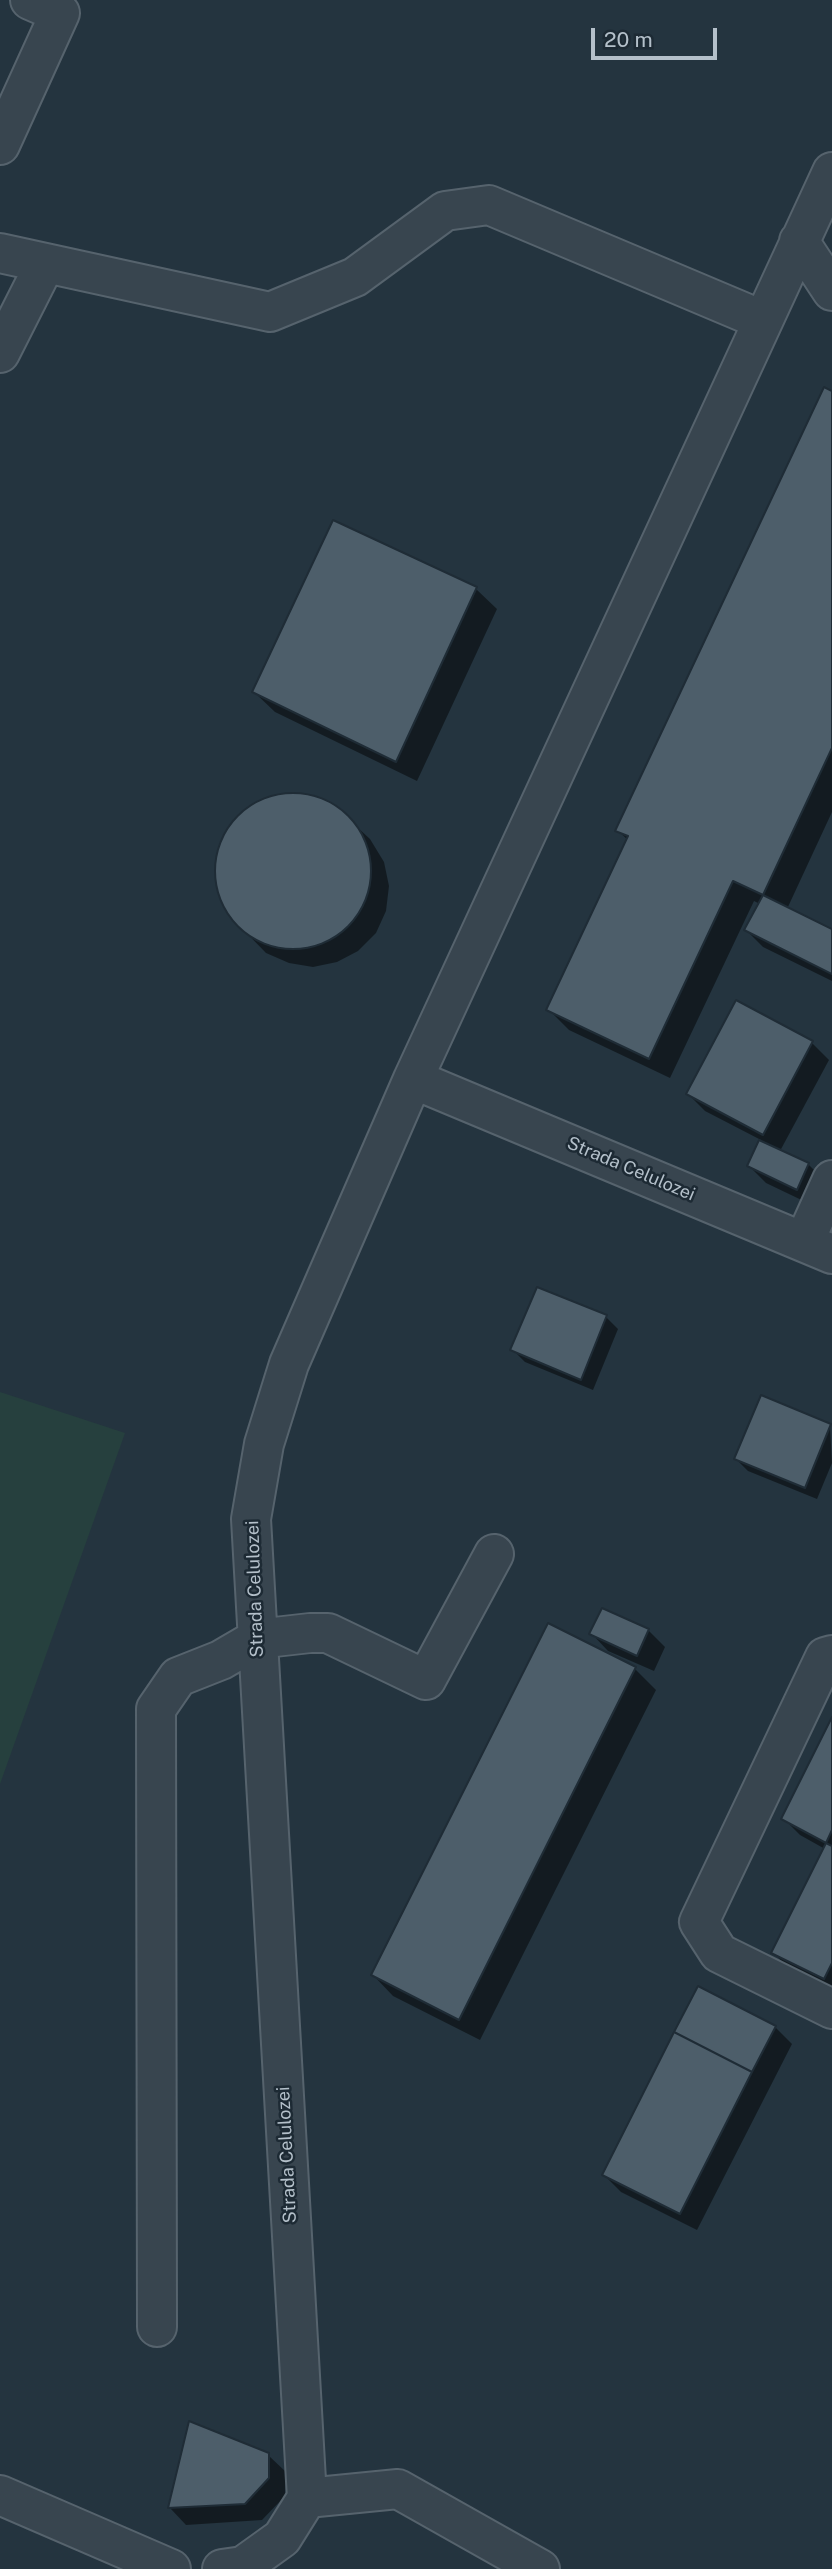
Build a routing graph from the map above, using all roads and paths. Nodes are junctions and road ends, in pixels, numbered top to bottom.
1 (30, 0) edge
2 (0, 145) edge
3 (832, 172) edge
4 (799, 241) junction
5 (0, 253) edge
6 (44, 264) junction
7 (832, 291) edge
8 (762, 320) junction
9 (0, 353) edge
10 (413, 1079) junction
11 (832, 1180) edge
12 (818, 1248) edge
13 (494, 1554) dead end
14 (257, 1639) junction
15 (832, 1655) edge
16 (832, 2009) edge
17 (157, 2327) dead end
18 (0, 2495) edge
19 (307, 2498) junction
20 (171, 2569) edge
21 (222, 2569) edge
22 (540, 2569) edge

1 - 2 lane
3 - 4 lane
4 - 7 lane
4 - 8 lane
5 - 6 lane
6 - 8 lane
6 - 9 lane
8 - 10 lane
10 - 12 lane, Strada Celulozei
10 - 14 lane, Strada Celulozei
11 - 12 lane
13 - 14 lane
14 - 17 lane
14 - 19 lane, Strada Celulozei
15 - 16 lane
18 - 20 lane
19 - 21 lane
19 - 22 lane

